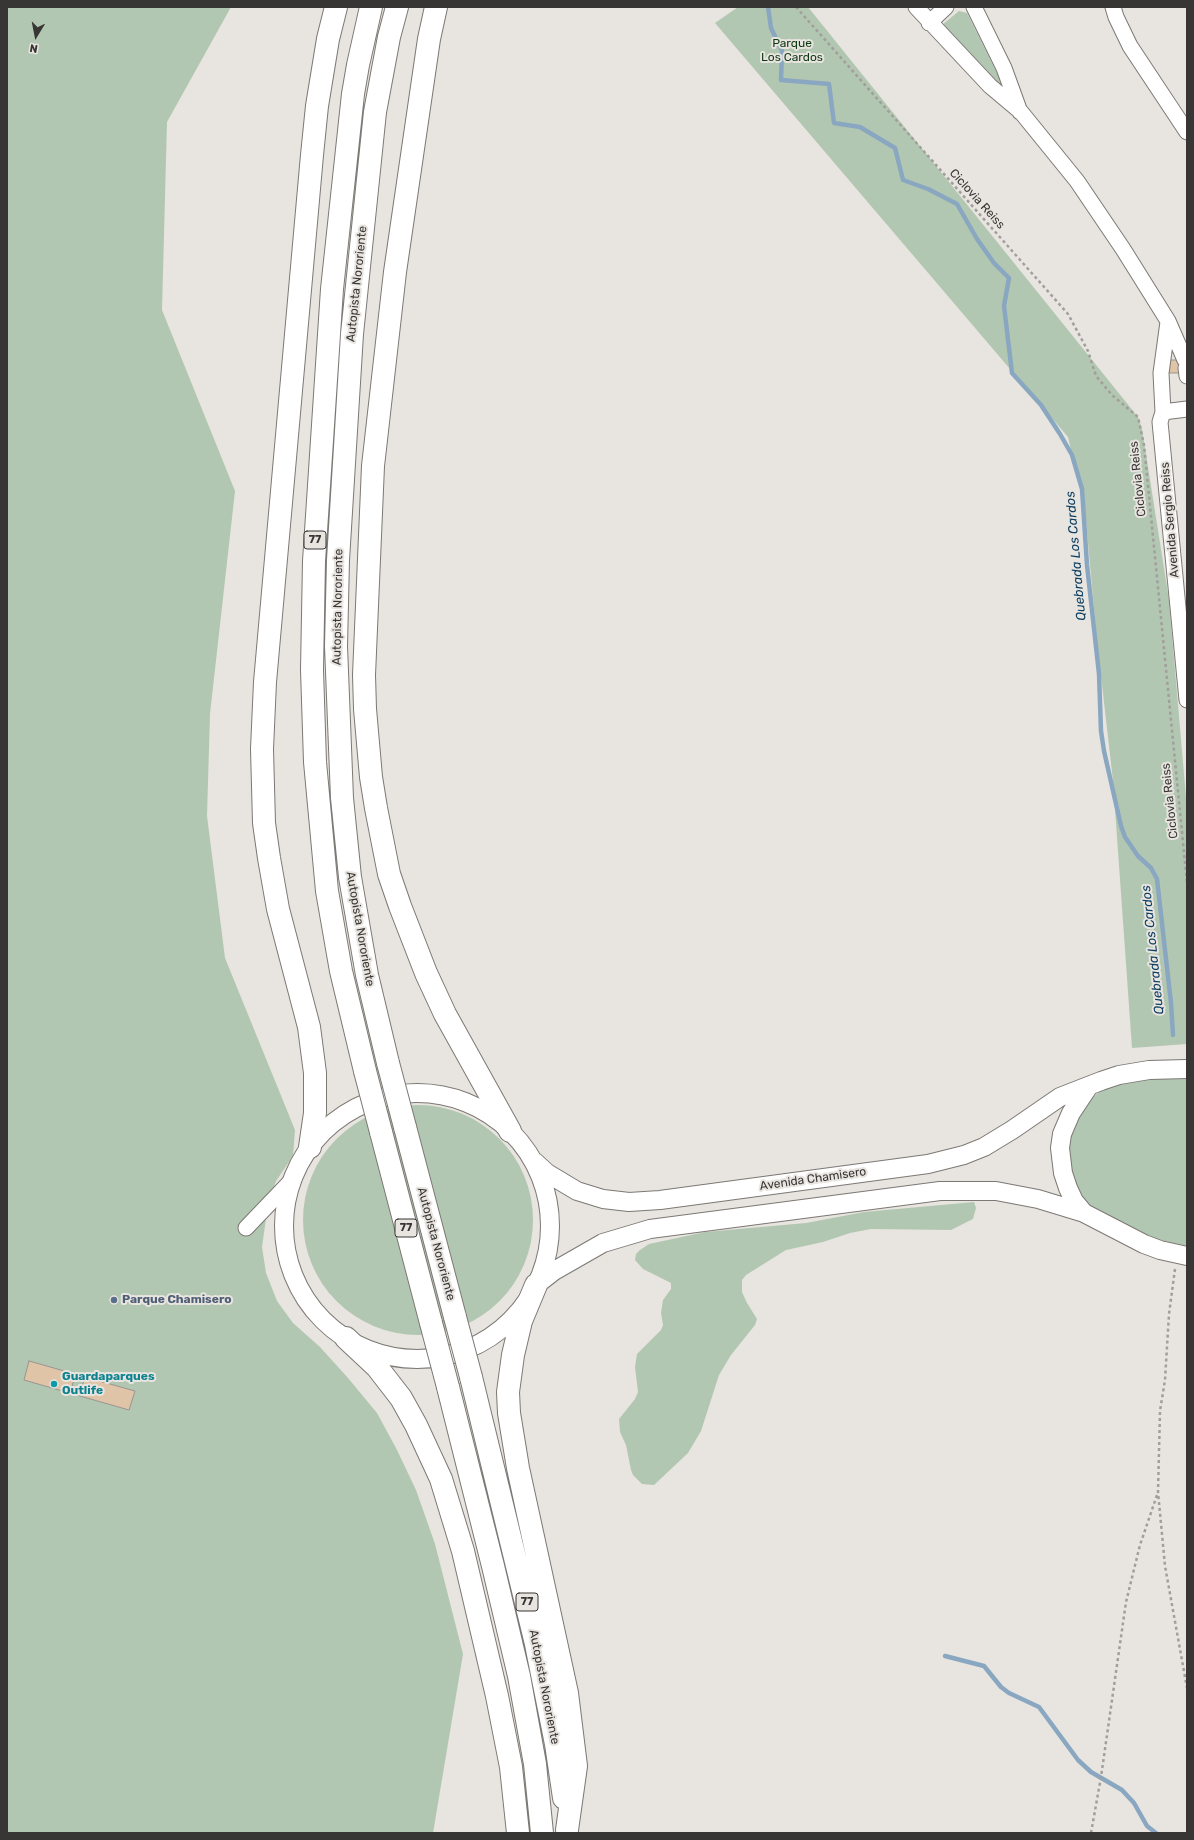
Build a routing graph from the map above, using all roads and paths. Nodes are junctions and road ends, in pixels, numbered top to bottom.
1 (336, 7) edge
2 (371, 7) edge
3 (397, 7) edge
4 (436, 7) edge
5 (796, 7) edge
6 (916, 7) edge
7 (946, 7) edge
8 (974, 7) edge
9 (1113, 7) edge
10 (929, 23) junction
11 (1020, 112) junction
12 (1187, 132) edge
13 (1168, 321) junction
14 (1186, 368) edge
15 (1187, 409) edge
16 (1163, 412) junction
17 (1187, 700) edge
18 (1187, 883) edge
19 (1187, 1069) edge
20 (1089, 1086) junction
21 (510, 1132) junction
22 (310, 1147) junction
23 (531, 1157) junction
24 (291, 1181) junction
25 (1084, 1213) junction
26 (246, 1228) dead end
27 (1187, 1256) edge
28 (1173, 1282) dead end
29 (536, 1285) junction
30 (346, 1338) junction
31 (1158, 1492) junction
32 (1187, 1688) edge
33 (567, 1831) edge
34 (518, 1833) edge
35 (542, 1833) edge
36 (1090, 1833) edge

1 - 22 highway
2 - 35 highway, Autopista Nororiente / 77, bridge
3 - 33 highway, Autopista Nororiente / 77, bridge
4 - 21 highway
5 - 18 path, Ciclovia Reiss
6 - 10 street
7 - 10 street
8 - 11 street
9 - 12 street
10 - 11 street
11 - 13 street
13 - 14 street
13 - 16 street, Avenida Sergio Reiss
15 - 16 street
16 - 17 street, Avenida Sergio Reiss
19 - 20 street, Avenida Chamisero
20 - 23 street, Avenida Chamisero
20 - 25 street
21 - 22 street
21 - 23 street
22 - 24 street
23 - 29 street
24 - 26 street
24 - 30 street
25 - 27 street
25 - 29 street
28 - 31 path
29 - 30 street
29 - 33 highway
30 - 34 highway
31 - 32 path
31 - 36 path

